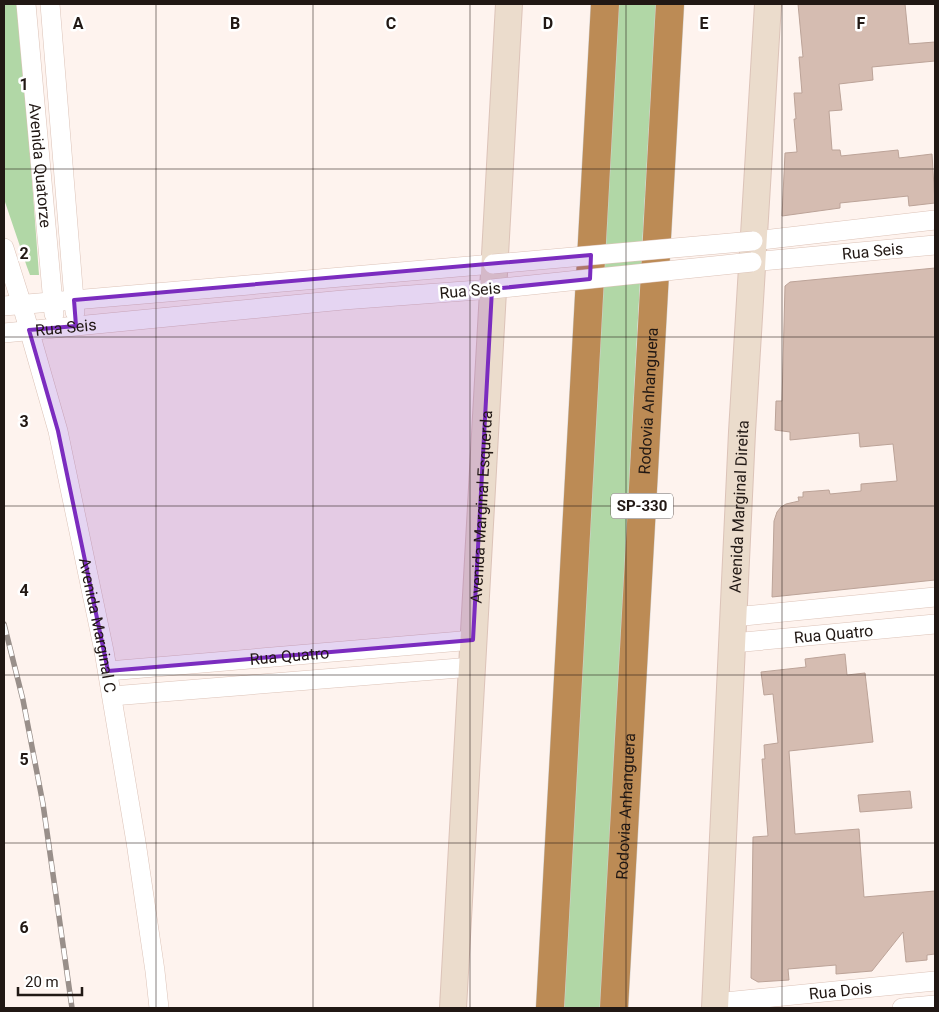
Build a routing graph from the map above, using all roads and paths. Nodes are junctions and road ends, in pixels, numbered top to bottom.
1 (26, 4) edge
2 (50, 4) edge
3 (509, 4) edge
4 (605, 4) edge
5 (670, 4) edge
6 (768, 4) edge
7 (935, 220) edge
8 (935, 245) edge
9 (4, 248) edge
10 (753, 251) junction
11 (493, 276) junction
12 (74, 300) junction
13 (52, 302) junction
14 (13, 306) edge
15 (76, 326) junction
16 (55, 328) junction
17 (29, 330) junction
18 (4, 333) edge
19 (935, 597) edge
20 (734, 617) junction
21 (935, 624) edge
22 (473, 640) junction
23 (732, 643) junction
24 (472, 667) junction
25 (108, 670) junction
26 (112, 696) junction
27 (935, 981) edge
28 (935, 1005) edge
29 (715, 1006) edge
30 (159, 1008) edge
31 (452, 1008) edge
32 (550, 1008) edge
33 (614, 1008) edge
34 (902, 1008) edge

1 - 13 street, Avenida Quatorze
2 - 12 street, Avenida Quatorze
3 - 11 main road, Avenida Marginal Esquerda
4 - 32 highway
5 - 33 highway, Rodovia Anhanguera / SP-330
6 - 10 main road, Avenida Marginal Direita
7 - 10 street, Rua Seis
8 - 10 street, Rua Seis
9 - 14 street, Avenida Marginal C
10 - 11 street, Rua Seis, bridge
10 - 20 main road, Avenida Marginal Direita
11 - 12 street, Rua Seis
11 - 15 street, Rua Seis
11 - 22 main road, Avenida Marginal Esquerda
12 - 13 street, Rua Seis
12 - 15 street, Avenida Quatorze
13 - 14 street, Rua Seis
13 - 16 street, Avenida Quatorze
14 - 17 street, Avenida Marginal C
15 - 16 street, Rua Seis
16 - 17 street, Rua Seis
17 - 18 street, Rua Seis
17 - 25 street, Avenida Marginal C
19 - 20 street, Rua Quatro
20 - 23 main road, Avenida Marginal Direita
21 - 23 street, Rua Quatro
22 - 24 main road, Avenida Marginal Esquerda
22 - 25 street, Rua Quatro
23 - 29 main road, Avenida Marginal Direita
24 - 26 street, Rua Quatro
24 - 31 main road, Avenida Marginal Esquerda
25 - 26 street, Avenida Marginal C
26 - 30 street, Avenida Marginal C
27 - 29 street, Rua Dois
28 - 34 street

